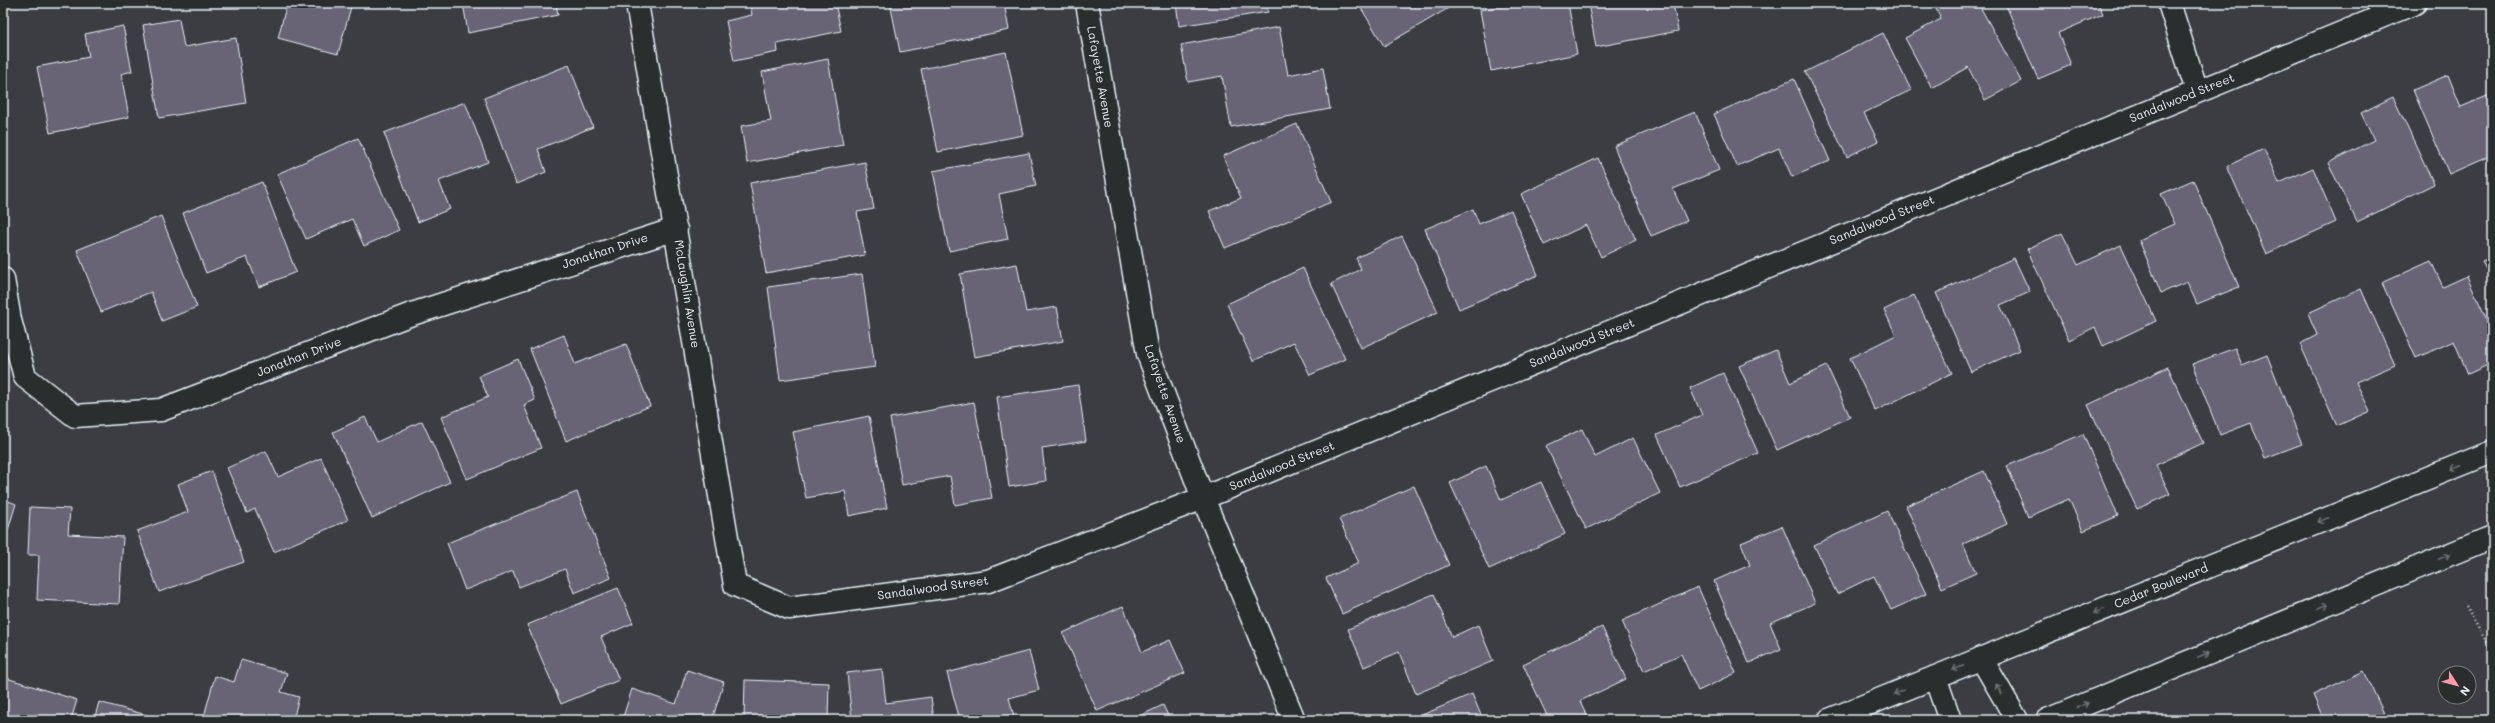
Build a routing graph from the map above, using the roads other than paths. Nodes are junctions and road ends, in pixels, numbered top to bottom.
1 (637, 3) edge
2 (1087, 3) edge
3 (2170, 3) edge
4 (2415, 3) edge
5 (2197, 91) junction
6 (676, 229) junction
7 (3, 279) edge
8 (2492, 452) edge
9 (1203, 498) junction
10 (2492, 538) edge
11 (735, 585) joint
12 (1982, 658) junction
13 (1935, 677) junction
14 (1294, 720) edge
15 (1829, 720) edge
16 (1950, 720) edge
17 (2017, 720) edge
18 (2047, 720) edge

1 - 6 street, McLaughlin Avenue
2 - 9 street, Lafayette Avenue
3 - 5 street
4 - 5 street, Sandalwood Street
5 - 9 street, Sandalwood Street
6 - 7 street, Jonathan Drive
6 - 11 street, McLaughlin Avenue
8 -> 12 street, Cedar Boulevard
9 - 11 street, Sandalwood Street
9 - 14 street, Lafayette Avenue
18 -> 10 street
12 -> 13 street, Cedar Boulevard
17 -> 12 street
13 -> 15 street, Cedar Boulevard
13 - 16 street

